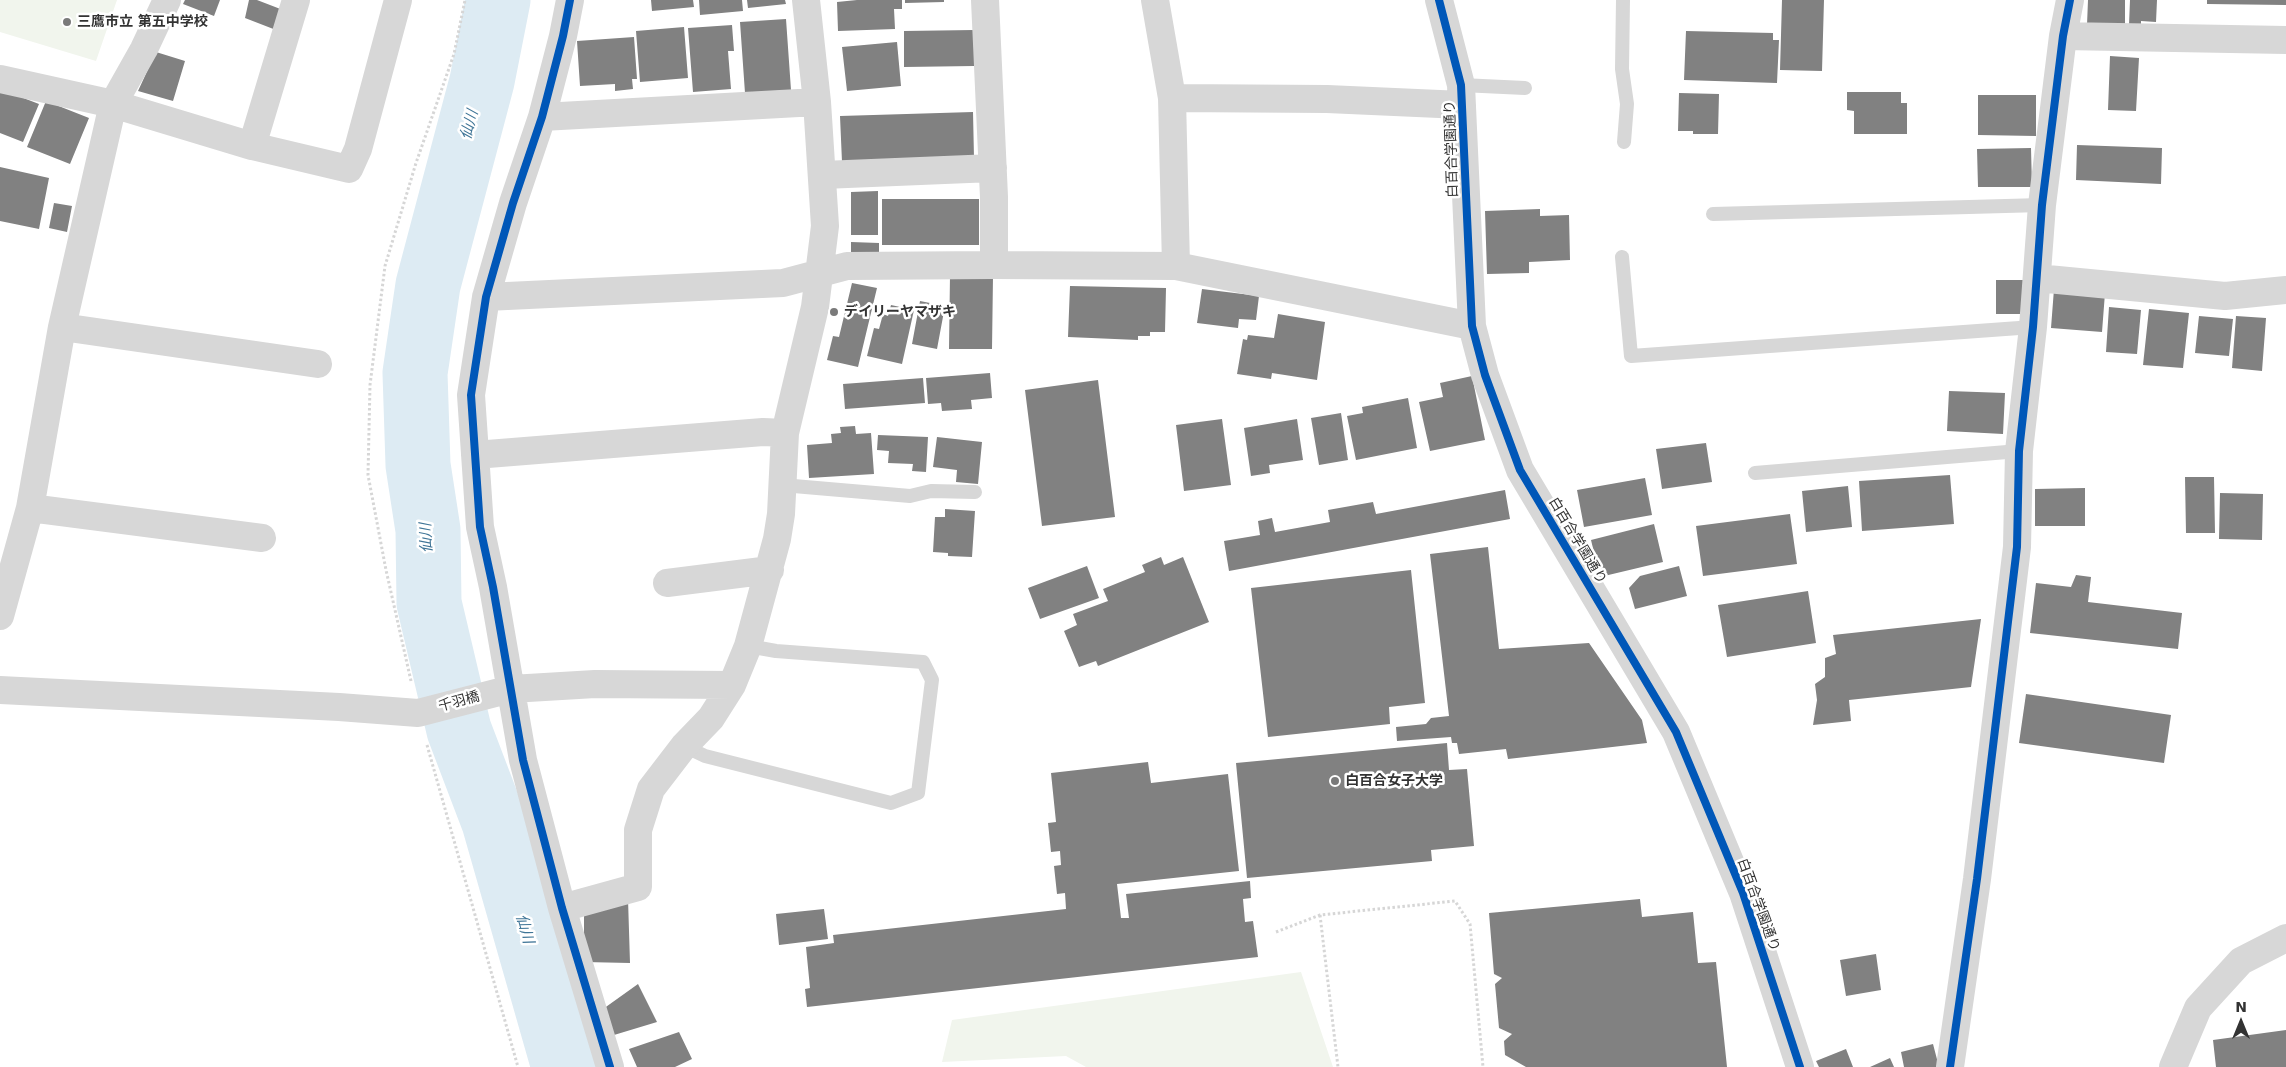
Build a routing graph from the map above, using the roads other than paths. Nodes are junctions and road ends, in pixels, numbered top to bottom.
1 (167, 0) edge
2 (296, 0) edge
3 (398, 0) edge
4 (570, 0) edge
5 (806, 0) edge
6 (985, 0) edge
7 (1155, 0) edge
8 (1439, 0) edge
9 (1623, 0) edge
10 (2070, 0) edge
11 (2063, 36) junction
12 (2286, 40) edge
13 (0, 79) edge
14 (1525, 88) dead end
15 (1462, 95) junction
16 (1172, 98) junction
17 (817, 102) junction
18 (112, 104) junction
19 (542, 117) junction
20 (1624, 142) dead end
21 (252, 146) junction
22 (993, 168) junction
23 (823, 175) junction
24 (2042, 205) junction
25 (1712, 214) dead end
26 (1622, 257) dead end
27 (994, 265) junction
28 (1176, 266) junction
29 (820, 272) junction
30 (2037, 278) junction
31 (2286, 290) edge
32 (486, 297) junction
33 (1472, 326) junction
34 (62, 327) junction
35 (2033, 327) junction
36 (318, 364) dead end
37 (785, 433) junction
38 (2020, 451) junction
39 (475, 455) junction
40 (1755, 473) dead end
41 (782, 485) junction
42 (975, 492) dead end
43 (30, 508) junction
44 (262, 538) dead end
45 (770, 570) junction
46 (667, 582) dead end
47 (0, 616) edge
48 (748, 646) junction
49 (732, 685) junction
50 (0, 690) edge
51 (500, 691) junction
52 (684, 746) junction
53 (562, 908) junction
54 (2286, 938) edge
55 (610, 1067) edge
56 (1800, 1067) edge
57 (1950, 1067) edge
58 (2173, 1067) edge

1 - 18 street
2 - 21 street
3 - 21 street
4 - 19 street
5 - 17 street
6 - 22 street
7 - 16 street
8 - 15 street, 白百合学園通り
9 - 20 lane
10 - 11 street
11 - 12 street
11 - 24 street
13 - 18 street
14 - 15 lane
15 - 16 street
15 - 33 street, 白百合学園通り
16 - 28 street
17 - 19 street
17 - 23 street
18 - 21 street
18 - 34 street
19 - 32 street
22 - 23 street
22 - 27 street
23 - 29 street
24 - 25 lane
24 - 30 street
26 - 35 lane
27 - 28 street
27 - 29 street
28 - 33 street
29 - 32 street
29 - 37 street
30 - 31 street
30 - 35 street
32 - 39 street
33 - 56 street, 白百合学園通り
34 - 36 street
34 - 43 street
35 - 38 street
37 - 39 street
37 - 41 street
38 - 40 lane
38 - 57 street
39 - 51 street
41 - 42 lane
41 - 45 street
43 - 44 street
43 - 47 street
45 - 46 street
45 - 48 street
48 - 49 street
48 - 52 lane
49 - 51 street, 千羽橋
49 - 52 street
50 - 51 street, 千羽橋
51 - 53 street
52 - 53 street
53 - 55 street
54 - 58 street

